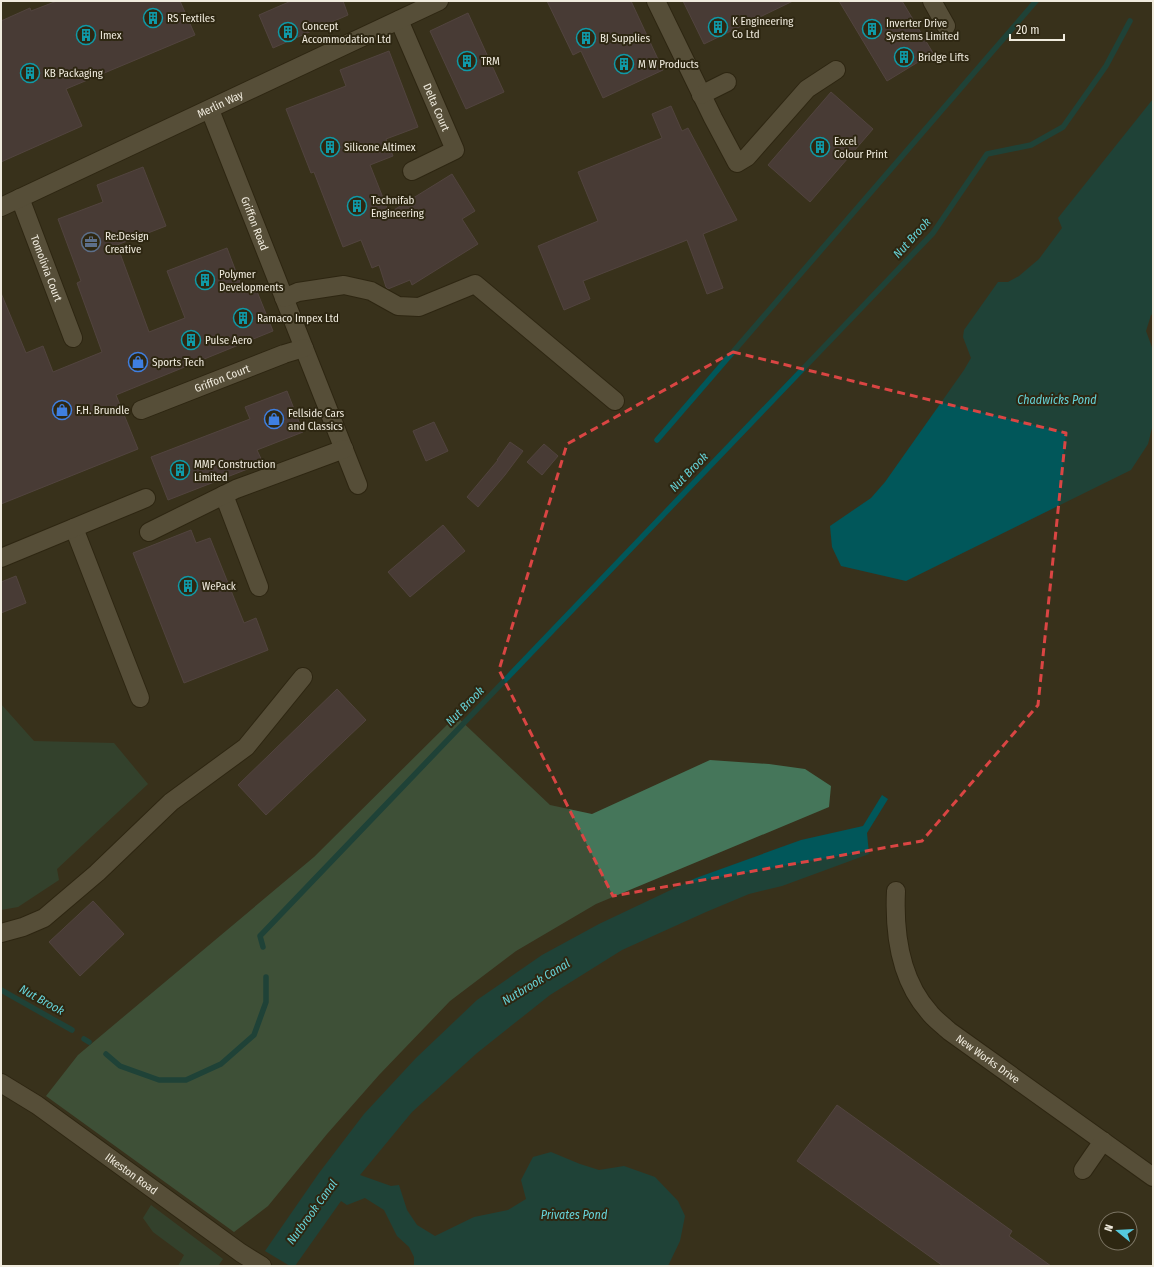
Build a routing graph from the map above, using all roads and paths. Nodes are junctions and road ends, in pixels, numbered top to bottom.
1 (439, 1) edge
2 (656, 1) edge
3 (932, 1) edge
4 (399, 20) junction
5 (946, 26) dead end
6 (836, 70) dead end
7 (727, 82) dead end
8 (701, 95) junction
9 (210, 110) junction
10 (412, 171) dead end
11 (20, 198) junction
12 (1, 207) edge
13 (284, 298) junction
14 (73, 338) dead end
15 (304, 348) junction
16 (615, 401) dead end
17 (141, 410) dead end
18 (344, 449) junction
19 (358, 485) dead end
20 (224, 495) junction
21 (146, 498) dead end
22 (74, 528) junction
23 (149, 532) dead end
24 (1, 558) edge
25 (259, 587) dead end
26 (303, 677) dead end
27 (140, 698) dead end
28 (896, 891) dead end
29 (1, 933) edge
30 (1, 1083) edge
31 (1103, 1141) junction
32 (1083, 1170) dead end
33 (1153, 1177) edge
34 (262, 1266) edge

1 - 4 street, Merlin Way
2 - 8 street
3 - 5 street
4 - 9 street, Merlin Way
4 - 10 street, Delta Court
6 - 8 street
7 - 8 street
9 - 11 street, Merlin Way
9 - 13 street, Griffon Road
11 - 12 street, Merlin Way
11 - 14 street, Tomolivia Court
13 - 15 street, Griffon Road
13 - 16 street
15 - 17 street, Griffon Court
15 - 18 street, Griffon Road
18 - 19 street, Griffon Road
18 - 20 street
20 - 23 street
20 - 25 street
21 - 22 street
22 - 24 street
22 - 27 street
26 - 29 street
28 - 31 street, New Works Drive
30 - 34 street, Ilkeston Road
31 - 32 street
31 - 33 street, New Works Drive

